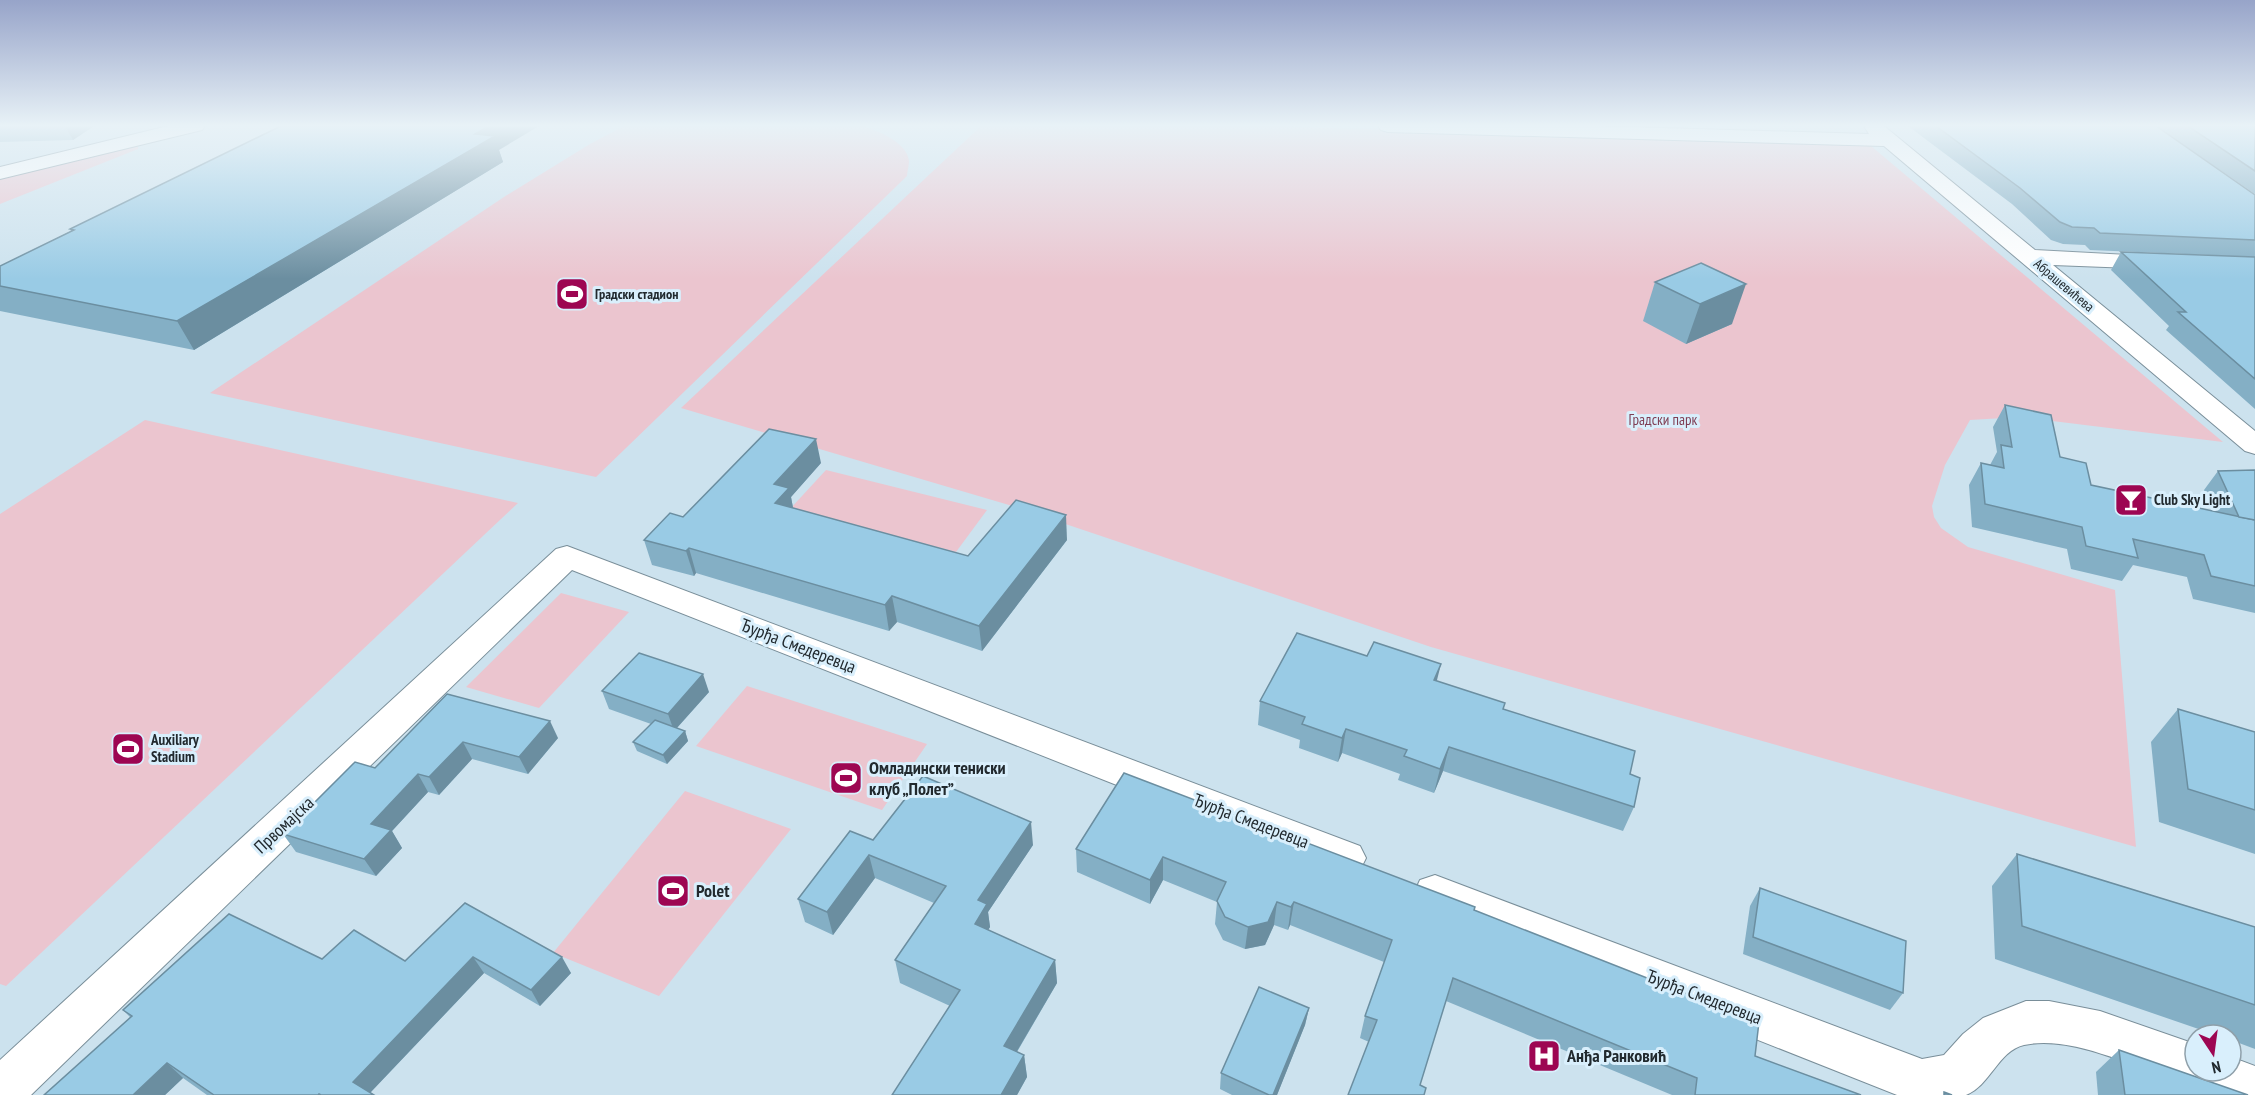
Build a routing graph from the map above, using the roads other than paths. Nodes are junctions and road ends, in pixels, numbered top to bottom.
1 (1934, 177) edge
2 (2031, 257) junction
3 (2184, 263) edge
4 (2255, 446) edge
5 (567, 556) joint
6 (2183, 1063) edge
7 (6, 1080) edge
8 (2238, 1083) edge
9 (2255, 1089) edge

1 - 2 street, Абрашевићева
2 - 3 street
2 - 4 street, Абрашевићева
5 - 6 street, Ђурђа Смедеревца
5 - 7 street, Првомајска
8 - 9 street

